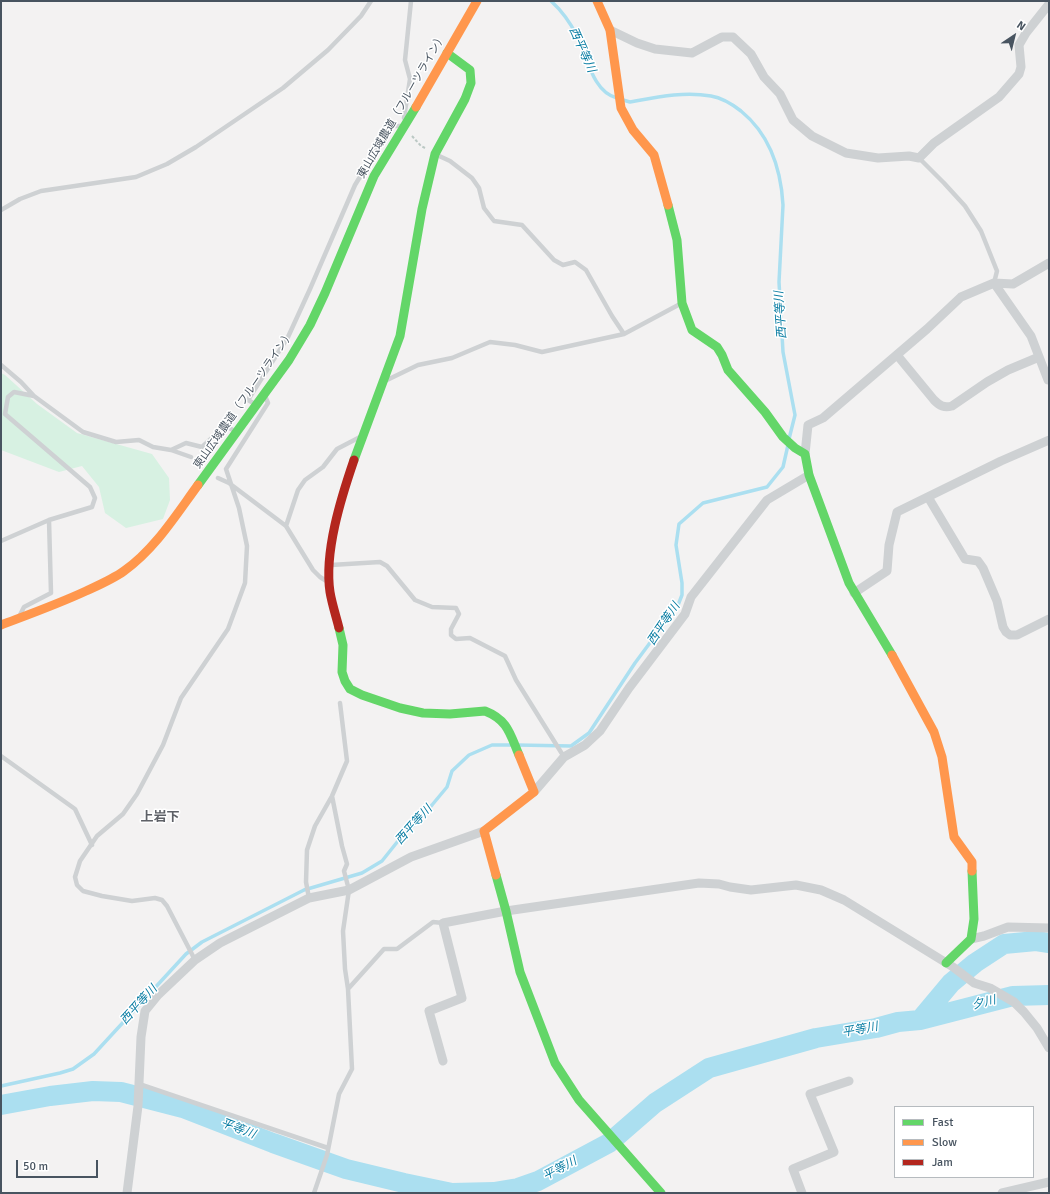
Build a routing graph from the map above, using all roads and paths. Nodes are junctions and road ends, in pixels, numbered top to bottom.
1 (371, 1) edge
2 (412, 1) edge
3 (477, 1) edge
4 (597, 1) edge
5 (1049, 4) edge
6 (610, 30) junction
7 (447, 53) junction
8 (403, 126) junction
9 (435, 154) junction
10 (919, 158) junction
11 (1, 210) edge
12 (1049, 264) edge
13 (994, 283) junction
14 (682, 303) junction
15 (624, 334) junction
16 (897, 355) junction
17 (1039, 357) junction
18 (1, 365) edge
19 (1049, 380) edge
20 (384, 381) junction
21 (264, 394) junction
22 (34, 396) junction
23 (256, 405) junction
24 (237, 432) junction
25 (363, 435) junction
26 (1049, 440) edge
27 (171, 450) junction
28 (805, 454) junction
29 (191, 457) dead end
30 (809, 475) junction
31 (218, 478) dead end
32 (229, 482) junction
33 (928, 497) junction
34 (49, 520) junction
35 (286, 526) junction
36 (1, 541) edge
37 (329, 565) junction
38 (330, 583) junction
39 (854, 593) junction
40 (18, 619) junction
41 (1049, 619) edge
42 (1, 625) edge
43 (340, 703) dead end
44 (1, 756) edge
45 (562, 756) junction
46 (534, 792) junction
47 (332, 796) junction
48 (484, 831) junction
49 (92, 845) junction
50 (349, 890) junction
51 (309, 897) junction
52 (506, 911) junction
53 (443, 923) junction
54 (1049, 928) edge
55 (971, 939) junction
56 (194, 959) junction
57 (950, 965) junction
58 (348, 990) junction
59 (1049, 1048) edge
60 (444, 1061) dead end
61 (849, 1081) dead end
62 (139, 1086) junction
63 (328, 1148) junction
64 (1049, 1182) edge
65 (127, 1193) edge
66 (314, 1193) edge
67 (660, 1193) edge
68 (802, 1193) edge
69 (1002, 1193) edge

1 - 11 lane
2 - 8 lane
3 - 7 street, 東山広域農道（フルーツライン）
4 - 6 street
5 - 10 street
6 - 10 street
6 - 14 street
7 - 8 street, 東山広域農道（フルーツライン）
7 - 9 street
8 - 9 path
8 - 21 street, 東山広域農道（フルーツライン）
8 - 23 lane
9 - 15 lane
9 - 20 street
10 - 13 lane
12 - 13 street
13 - 16 street
13 - 17 street
14 - 15 lane
14 - 28 street
15 - 20 lane
16 - 17 street
16 - 28 street
17 - 19 street
18 - 22 lane
20 - 25 street
21 - 23 street, 東山広域農道（フルーツライン）
21 - 32 lane
22 - 27 lane
22 - 34 lane
23 - 24 street, 東山広域農道（フルーツライン）
24 - 27 lane
24 - 40 street, 東山広域農道（フルーツライン）
25 - 35 lane
25 - 37 street
26 - 33 street
27 - 29 lane
28 - 30 street
30 - 39 street
30 - 45 street
31 - 32 lane
32 - 35 lane
32 - 49 lane
33 - 39 street
33 - 41 street
34 - 36 lane
34 - 40 lane
35 - 38 lane
37 - 38 street
37 - 45 lane
38 - 46 street
39 - 55 street
40 - 42 street, 東山広域農道（フルーツライン）
43 - 47 lane
44 - 49 lane
45 - 46 street
46 - 48 street
47 - 50 lane
47 - 51 lane
48 - 50 street
48 - 52 street
49 - 56 lane
50 - 51 street
50 - 58 lane
51 - 56 street
52 - 53 street
52 - 57 street
52 - 67 street
53 - 58 lane
53 - 60 street
54 - 55 street
55 - 57 street
56 - 62 street
57 - 59 street
58 - 63 lane
61 - 68 street
62 - 63 lane
62 - 65 street
63 - 66 lane
64 - 69 street

